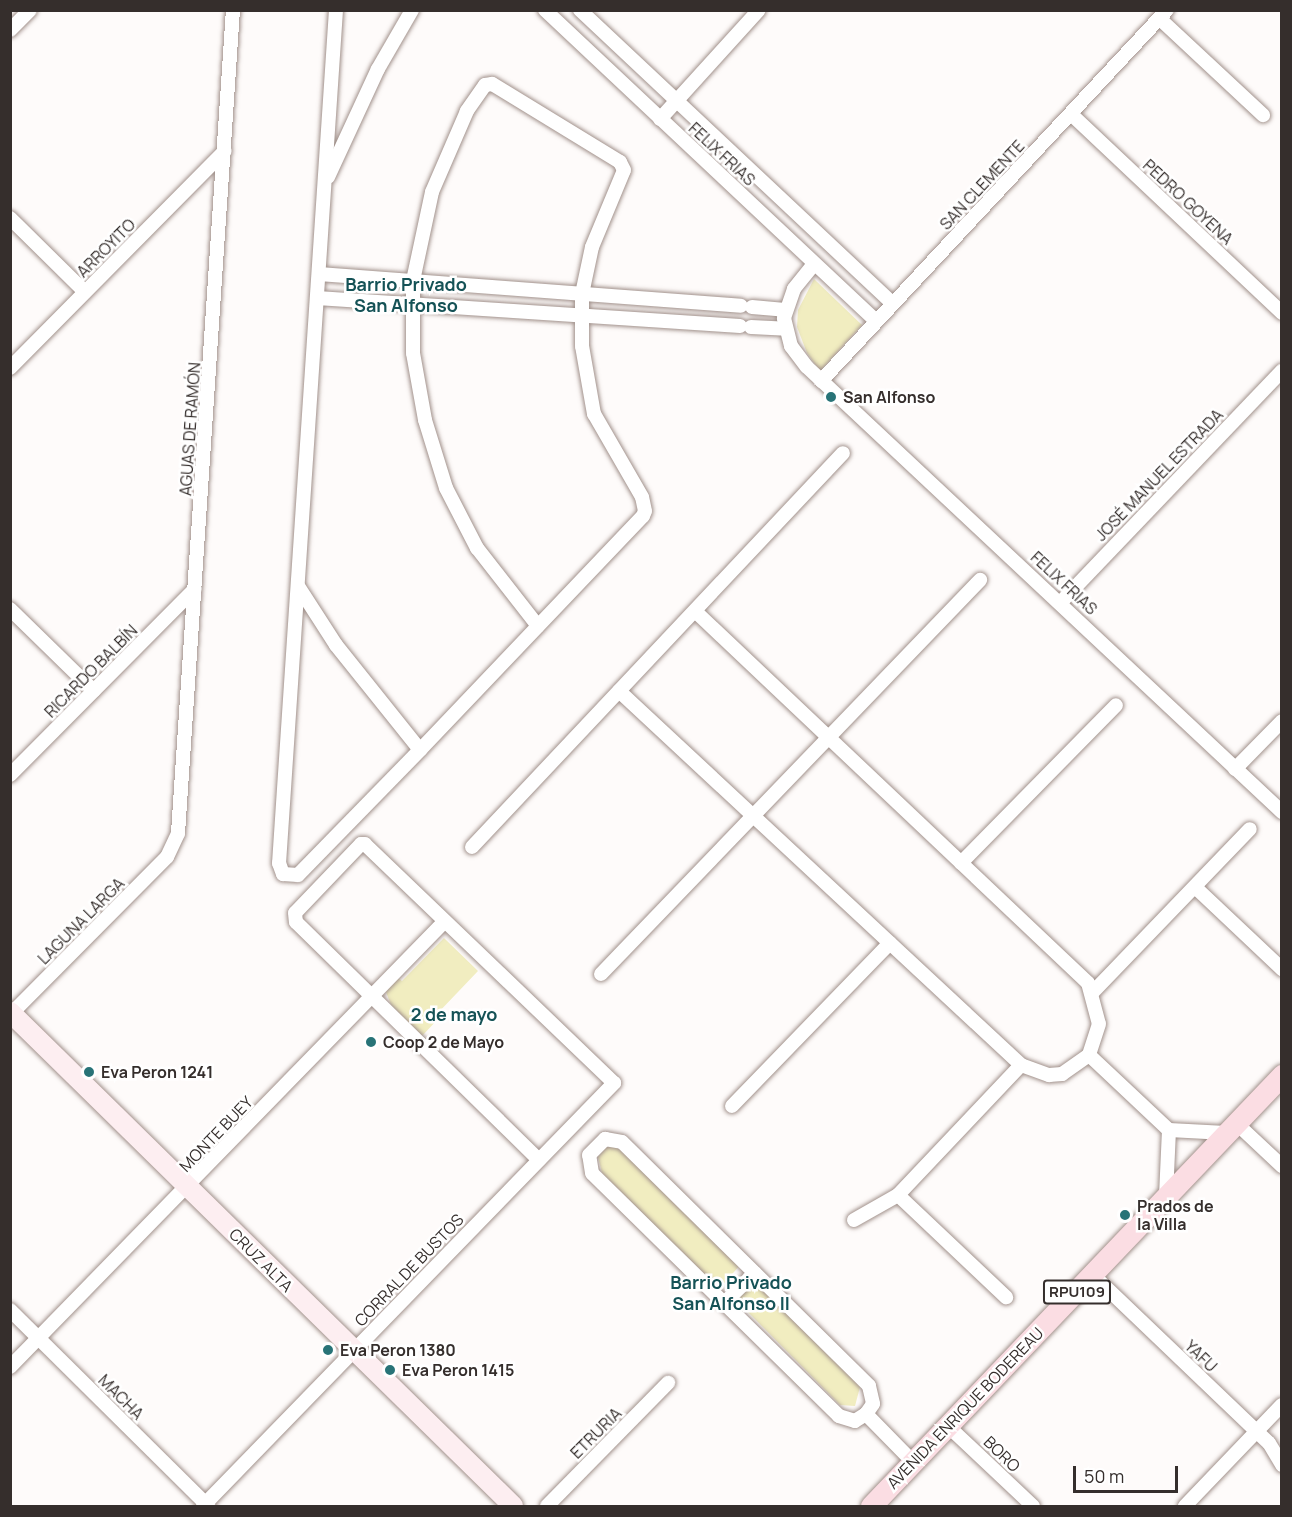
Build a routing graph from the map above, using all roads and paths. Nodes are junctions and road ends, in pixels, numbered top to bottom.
1 (30, 10) edge
2 (233, 10) edge
3 (336, 10) edge
4 (412, 10) edge
5 (545, 10) edge
6 (580, 10) edge
7 (759, 10) edge
8 (1163, 15) edge
9 (10, 30) edge
10 (677, 100) junction
11 (1071, 114) junction
12 (1263, 115) dead end
13 (660, 119) junction
14 (225, 151) junction
15 (324, 186) junction
16 (10, 219) edge
17 (814, 264) junction
18 (319, 274) junction
19 (413, 281) junction
20 (85, 292) junction
21 (582, 294) junction
22 (317, 298) junction
23 (893, 304) junction
24 (411, 305) junction
25 (785, 310) junction
26 (1281, 313) edge
27 (580, 315) junction
28 (876, 321) junction
29 (786, 329) junction
30 (10, 368) edge
31 (1281, 371) edge
32 (821, 381) junction
33 (843, 453) dead end
34 (980, 580) dead end
35 (298, 586) junction
36 (195, 589) junction
37 (1061, 602) junction
38 (10, 609) edge
39 (694, 611) junction
40 (538, 626) junction
41 (94, 691) junction
42 (619, 691) junction
43 (1116, 705) dead end
44 (1281, 721) edge
45 (828, 739) junction
46 (420, 750) junction
47 (1235, 769) junction
48 (10, 775) edge
49 (1281, 812) edge
50 (754, 816) junction
51 (1250, 829) dead end
52 (472, 847) dead end
53 (172, 848) joint
54 (961, 863) junction
55 (1195, 887) junction
56 (443, 923) junction
57 (890, 943) junction
58 (1281, 969) edge
59 (601, 974) dead end
60 (1093, 992) junction
61 (372, 996) junction
62 (11, 1013) edge
63 (1089, 1055) junction
64 (1021, 1065) junction
65 (1281, 1075) edge
66 (732, 1106) dead end
67 (1231, 1128) junction
68 (1169, 1130) junction
69 (539, 1160) junction
70 (1281, 1166) edge
71 (188, 1187) junction
72 (898, 1195) junction
73 (1166, 1196) junction
74 (854, 1220) dead end
75 (755, 1273) junction
76 (1093, 1275) junction
77 (1006, 1297) dead end
78 (724, 1303) junction
79 (10, 1310) edge
80 (39, 1338) junction
81 (355, 1351) junction
82 (10, 1367) edge
83 (668, 1383) dead end
84 (1281, 1404) edge
85 (866, 1414) junction
86 (948, 1426) junction
87 (1256, 1432) junction
88 (913, 1462) junction
89 (1281, 1465) edge
90 (206, 1506) edge
91 (513, 1506) edge
92 (546, 1506) edge
93 (871, 1506) edge
94 (1033, 1506) edge
95 (1185, 1506) edge

1 - 9 street
2 - 14 street, AGUAS DE RAMÓN
3 - 15 street
4 - 15 street
5 - 13 street, FELIX FRIAS
6 - 10 street, FELIX FRIAS
7 - 10 street
8 - 11 street, SAN CLEMENTE
8 - 12 street
10 - 13 street
10 - 23 street, FELIX FRIAS
11 - 23 street, SAN CLEMENTE
11 - 26 street, PEDRO GOYENA
13 - 17 street, FELIX FRIAS
14 - 20 street, ARROYITO
14 - 36 street, AGUAS DE RAMÓN
15 - 18 street
16 - 20 street
17 - 25 street
17 - 28 street, FELIX FRIAS
18 - 19 street
18 - 22 street
19 - 21 street
19 - 21 street
19 - 24 street
20 - 30 street, ARROYITO
21 - 25 street
21 - 27 street
22 - 24 street
22 - 35 street
23 - 28 street, SAN CLEMENTE
24 - 27 street
24 - 40 street
25 - 29 street
27 - 29 street
27 - 40 street
28 - 32 street, SAN CLEMENTE
29 - 32 street, FELIX FRIAS
31 - 37 street, JOSÉ MANUEL ESTRADA
32 - 37 street, FELIX FRIAS
33 - 39 street
34 - 45 street
35 - 46 street
35 - 46 street
36 - 41 street, RICARDO BALBÍN
36 - 53 street, AGUAS DE RAMÓN
37 - 47 street, FELIX FRIAS
38 - 41 street
39 - 42 street
39 - 45 street
40 - 46 street
41 - 48 street, RICARDO BALBÍN
42 - 50 street
42 - 52 street
43 - 54 street
44 - 47 street
45 - 50 street
45 - 54 street
47 - 49 street, FELIX FRIAS
50 - 57 street
50 - 59 street
51 - 55 street
53 - 62 street, LAGUNA LARGA
54 - 60 street
55 - 58 street
55 - 60 street
56 - 61 street, MONTE BUEY
56 - 61 street
56 - 69 street, CORRAL DE BUSTOS
57 - 64 street
57 - 66 street
60 - 63 street
61 - 69 street
61 - 71 street, MONTE BUEY
62 - 71 main road, CRUZ ALTA
63 - 64 street
63 - 68 street
64 - 72 street
65 - 67 main road, AVENIDA ENRIQUE BODEREAU / RPU109
67 - 68 street
67 - 70 street
67 - 73 main road, AVENIDA ENRIQUE BODEREAU / RPU109
68 - 73 street
69 - 81 street, CORRAL DE BUSTOS
71 - 80 street, MONTE BUEY
71 - 81 main road, CRUZ ALTA
72 - 74 street
72 - 77 street
73 - 76 main road, AVENIDA ENRIQUE BODEREAU / RPU109
75 - 78 street
75 - 78 street
75 - 85 street
76 - 86 main road, AVENIDA ENRIQUE BODEREAU / RPU109
76 - 87 street, YAFU
78 - 85 street
79 - 80 street, MACHA
80 - 82 street, MONTE BUEY
80 - 90 street, MACHA
81 - 90 street, CORRAL DE BUSTOS
81 - 91 main road, CRUZ ALTA
83 - 92 street, ETRURIA
84 - 87 street
85 - 88 street
86 - 88 main road, AVENIDA ENRIQUE BODEREAU / RPU109
86 - 94 street, BORO
87 - 89 street, YAFU
87 - 95 street
88 - 93 main road, AVENIDA ENRIQUE BODEREAU / RPU109

